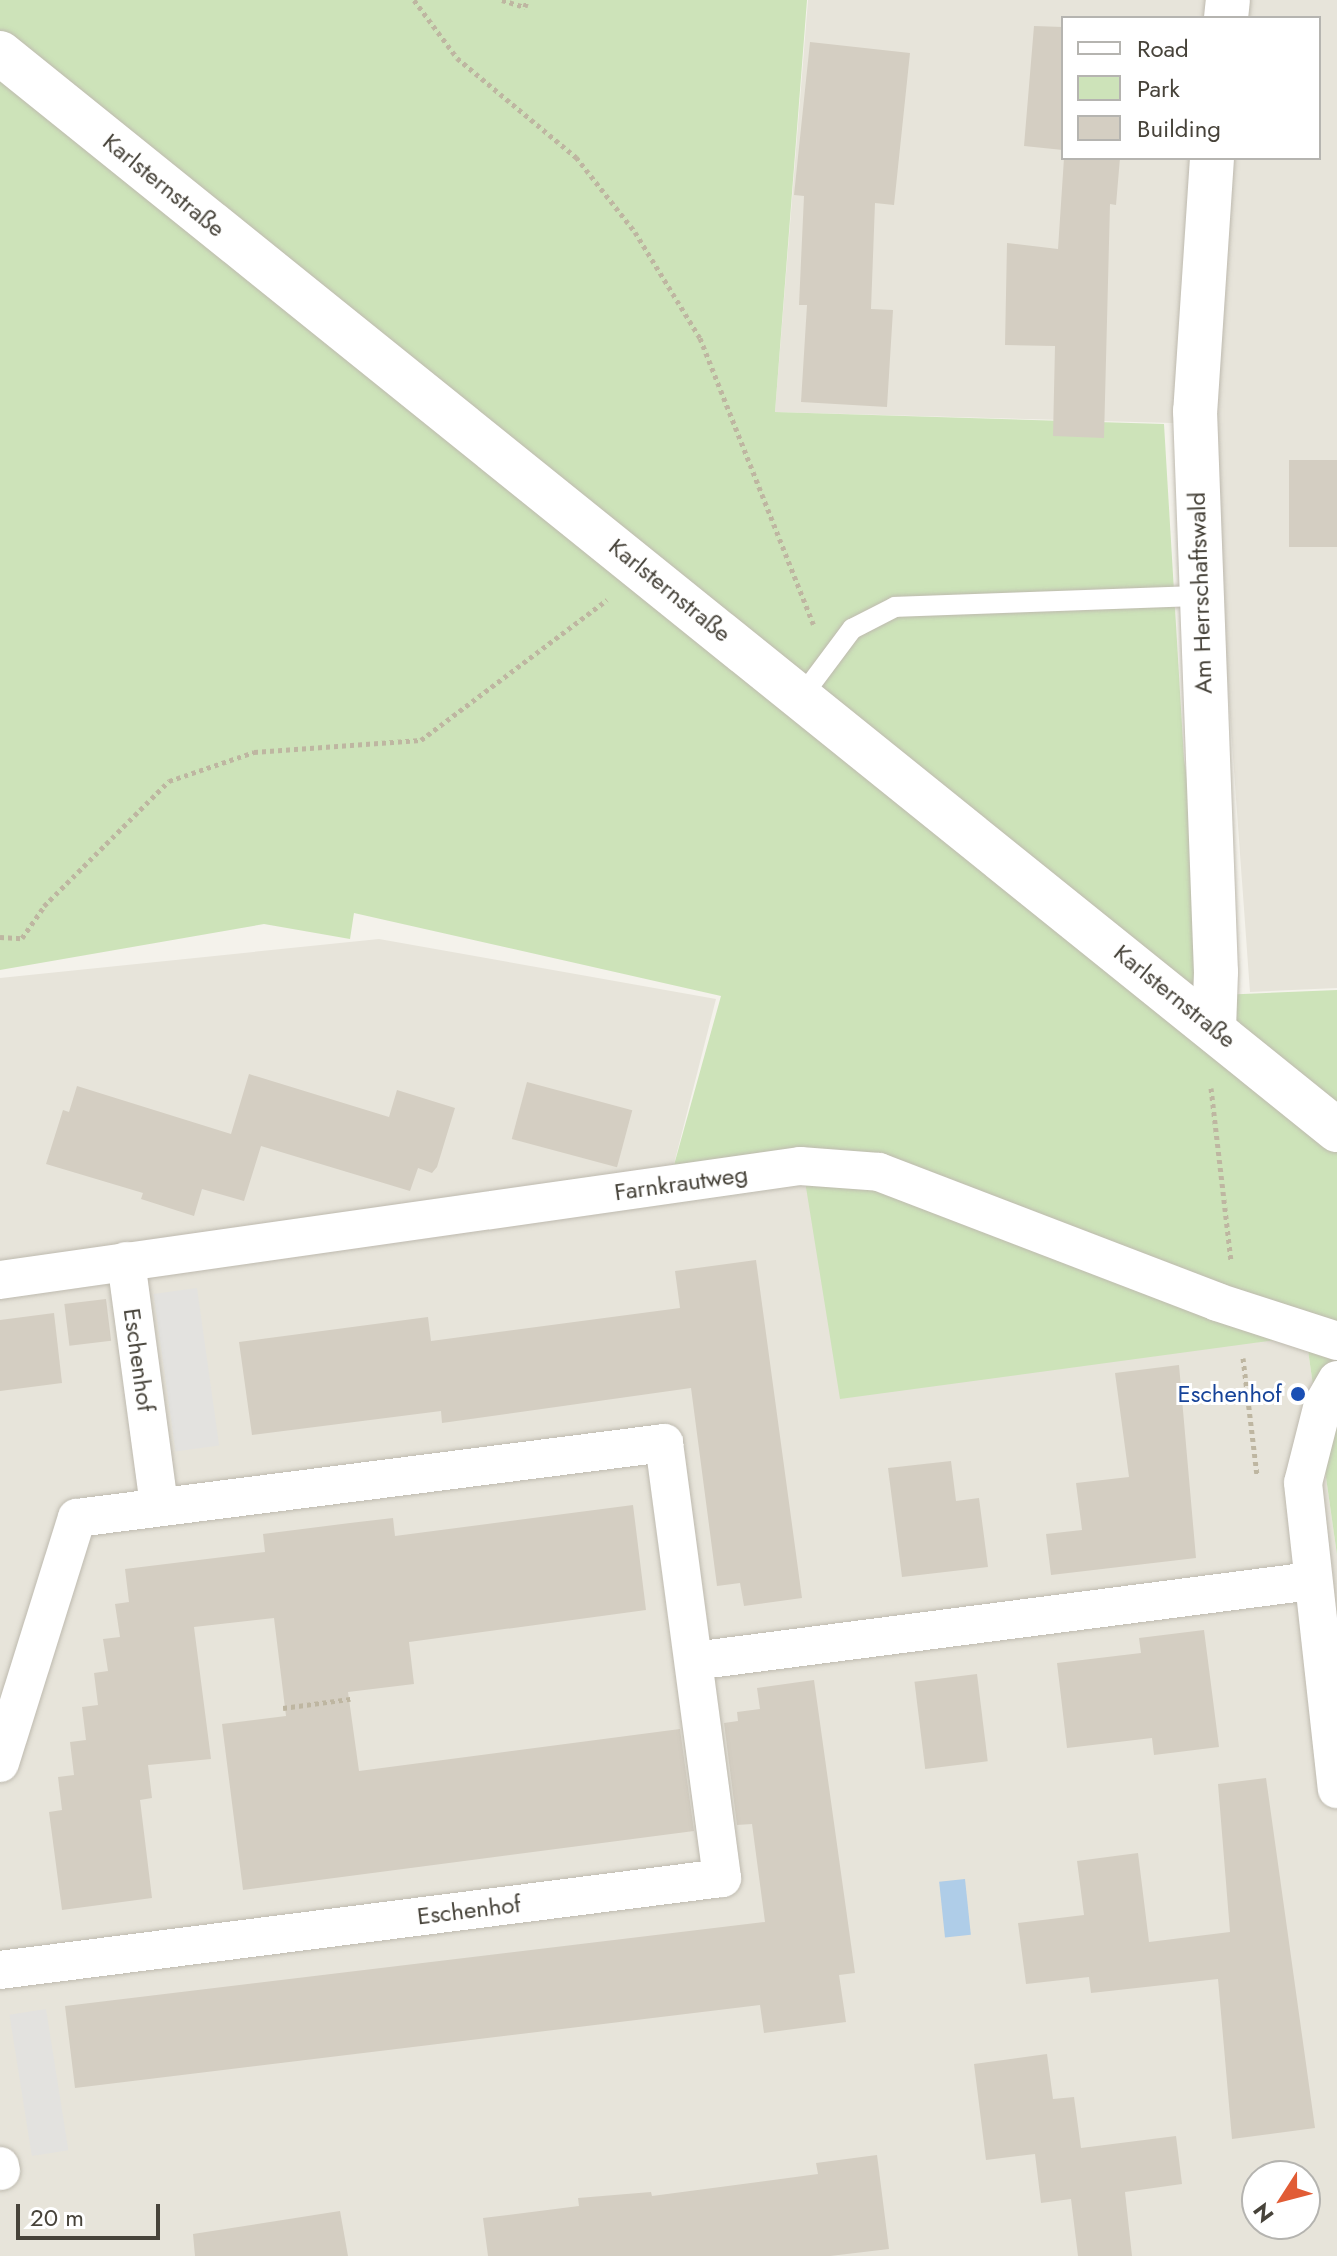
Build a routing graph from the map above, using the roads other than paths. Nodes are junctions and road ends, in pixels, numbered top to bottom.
1 (0, 53) edge
2 (1212, 160) edge
3 (1200, 596) junction
4 (802, 696) junction
5 (1214, 1028) junction
6 (1337, 1130) edge
7 (126, 1261) junction
8 (0, 1280) edge
9 (1337, 1341) edge
10 (1337, 1380) edge
11 (159, 1506) junction
12 (1311, 1581) junction
13 (694, 1661) junction
14 (0, 1763) edge
15 (1337, 1789) edge
16 (0, 1970) edge

1 - 4 street, Karlsternstraße
2 - 3 street, Am Herrschaftswald
3 - 4 lane
3 - 5 street, Am Herrschaftswald
4 - 5 street, Karlsternstraße
5 - 6 street, Karlsternstraße
7 - 8 street, Farnkrautweg
7 - 9 street, Farnkrautweg
7 - 11 street, Eschenhof
10 - 12 street
11 - 13 street, Eschenhof
11 - 14 street, Eschenhof
12 - 13 street
12 - 15 street
13 - 16 street, Eschenhof

